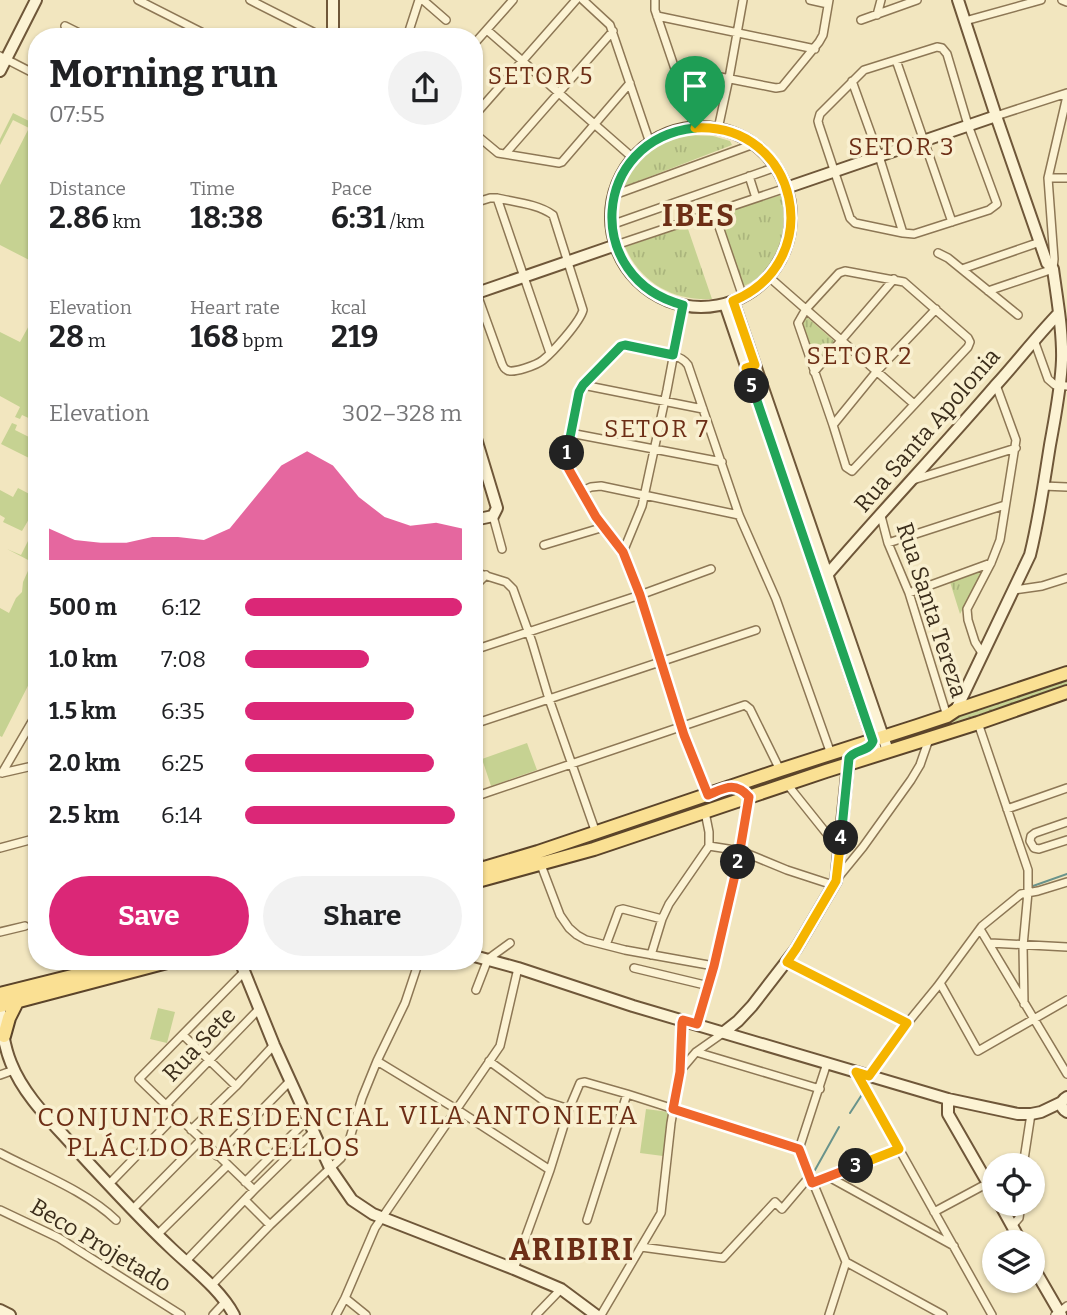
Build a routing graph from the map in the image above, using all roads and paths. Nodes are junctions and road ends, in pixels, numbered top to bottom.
1 (28, 0) edge
2 (36, 0) edge
3 (138, 0) edge
4 (250, 0) edge
5 (269, 0) edge
6 (333, 0) edge
7 (421, 0) edge
8 (513, 0) edge
9 (576, 0) edge
10 (583, 0) edge
11 (655, 0) edge
12 (743, 0) edge
13 (810, 0) edge
14 (881, 0) edge
15 (917, 0) edge
16 (958, 0) edge
17 (1041, 0) edge
18 (829, 2) edge
19 (261, 3) edge
20 (269, 9) junction
21 (877, 15) junction
22 (657, 16) junction
23 (446, 20) dead end
24 (861, 20) dead end
25 (965, 21) junction
26 (65, 26) dead end
27 (69, 28) edge
28 (193, 28) edge
29 (306, 28) edge
30 (333, 28) edge
31 (410, 28) edge
32 (487, 30) junction
33 (612, 31) junction
34 (738, 33) junction
35 (483, 34) edge
36 (815, 48) junction
37 (3, 58) edge
38 (896, 60) junction
39 (523, 61) junction
40 (675, 68) junction
41 (28, 70) edge
42 (0, 71) edge
43 (729, 78) junction
44 (852, 81) junction
45 (630, 83) junction
46 (558, 93) junction
47 (1067, 94) edge
48 (483, 106) edge
49 (996, 116) junction
50 (594, 124) junction
51 (968, 125) junction
52 (695, 128) junction
53 (718, 129) junction
54 (923, 140) junction
55 (483, 141) edge
56 (650, 143) junction
57 (754, 144) junction
58 (505, 154) junction
59 (879, 156) junction
60 (633, 158) junction
61 (776, 167) junction
62 (834, 172) junction
63 (749, 176) junction
64 (1048, 178) junction
65 (1067, 178) edge
66 (786, 188) junction
67 (614, 195) junction
68 (497, 198) junction
69 (756, 198) junction
70 (483, 200) edge
71 (714, 212) junction
72 (952, 222) junction
73 (611, 225) junction
74 (903, 233) junction
75 (1052, 234) junction
76 (1039, 240) junction
77 (616, 245) junction
78 (938, 253) dead end
79 (567, 262) junction
80 (962, 269) junction
81 (1053, 274) junction
82 (769, 277) junction
83 (523, 278) junction
84 (894, 279) junction
85 (1067, 280) edge
86 (483, 289) edge
87 (988, 291) junction
88 (734, 301) junction
89 (683, 305) junction
90 (806, 309) junction
91 (936, 309) junction
92 (483, 312) edge
93 (1059, 313) junction
94 (1018, 315) dead end
95 (842, 340) junction
96 (1034, 340) junction
97 (550, 353) junction
98 (673, 355) junction
99 (877, 371) junction
100 (814, 372) junction
101 (583, 385) junction
102 (996, 385) junction
103 (1063, 386) edge
104 (664, 402) junction
105 (914, 404) junction
106 (703, 409) junction
107 (833, 425) junction
108 (570, 433) junction
109 (653, 449) junction
110 (1016, 449) junction
111 (483, 461) edge
112 (722, 463) junction
113 (910, 480) junction
114 (1043, 486) junction
115 (1067, 487) edge
116 (582, 491) junction
117 (644, 496) junction
118 (1005, 505) junction
119 (739, 515) junction
120 (493, 516) junction
121 (881, 516) junction
122 (483, 518) edge
123 (604, 527) junction
124 (888, 543) junction
125 (544, 545) dead end
126 (502, 549) dead end
127 (623, 552) junction
128 (991, 563) junction
129 (711, 569) dead end
130 (483, 574) edge
131 (486, 575) junction
132 (822, 577) junction
133 (483, 578) edge
134 (1067, 578) edge
135 (1014, 590) junction
136 (909, 593) junction
137 (640, 595) junction
138 (755, 631) dead end
139 (528, 633) junction
140 (483, 647) edge
141 (982, 653) junction
142 (660, 662) junction
143 (1067, 673) edge
144 (1067, 692) edge
145 (549, 699) junction
146 (951, 713) junction
147 (483, 721) edge
148 (978, 723) junction
149 (682, 727) junction
150 (28, 728) edge
151 (930, 738) junction
152 (878, 739) junction
153 (883, 753) junction
154 (831, 754) junction
155 (571, 764) junction
156 (848, 765) junction
157 (28, 767) edge
158 (780, 770) junction
159 (787, 784) junction
160 (732, 786) junction
161 (1067, 788) edge
162 (483, 794) edge
163 (708, 795) junction
164 (749, 797) junction
165 (1007, 809) junction
166 (705, 812) junction
167 (1067, 822) edge
168 (596, 833) junction
169 (28, 840) edge
170 (1067, 840) edge
171 (615, 842) junction
172 (709, 846) junction
173 (0, 848) edge
174 (840, 849) junction
175 (741, 850) junction
176 (541, 865) junction
177 (483, 868) edge
178 (483, 881) edge
179 (1067, 882) edge
180 (835, 883) junction
181 (1028, 892) junction
182 (662, 919) junction
183 (24, 926) dead end
184 (980, 929) junction
185 (0, 932) edge
186 (510, 943) dead end
187 (990, 943) junction
188 (606, 945) junction
189 (1023, 946) junction
190 (1067, 947) edge
191 (651, 955) junction
192 (483, 959) edge
193 (488, 960) junction
194 (787, 962) junction
195 (714, 966) junction
196 (518, 968) junction
197 (634, 968) dead end
198 (101, 970) edge
199 (137, 970) edge
200 (239, 970) edge
201 (244, 970) edge
202 (416, 970) edge
203 (940, 983) junction
204 (709, 986) junction
205 (476, 990) dead end
206 (0, 999) edge
207 (1067, 1000) edge
208 (17, 1002) junction
209 (1024, 1004) junction
210 (260, 1009) junction
211 (1033, 1019) junction
212 (683, 1020) junction
213 (907, 1023) junction
214 (697, 1024) junction
215 (724, 1032) junction
216 (2, 1033) edge
217 (183, 1035) junction
218 (274, 1045) junction
219 (696, 1052) junction
220 (680, 1056) junction
221 (690, 1060) junction
222 (209, 1061) junction
223 (377, 1061) junction
224 (489, 1061) junction
225 (827, 1063) junction
226 (14, 1070) junction
227 (680, 1072) junction
228 (856, 1072) junction
229 (1067, 1074) edge
230 (0, 1075) edge
231 (869, 1076) junction
232 (290, 1081) junction
233 (236, 1086) junction
234 (820, 1088) junction
235 (627, 1094) junction
236 (948, 1099) junction
237 (166, 1105) junction
238 (1065, 1105) edge
239 (456, 1109) junction
240 (569, 1109) junction
241 (673, 1109) junction
242 (1031, 1114) junction
243 (176, 1115) junction
244 (307, 1120) junction
245 (191, 1130) junction
246 (313, 1132) junction
247 (201, 1140) junction
248 (799, 1149) junction
249 (899, 1149) junction
250 (0, 1153) edge
251 (1025, 1153) edge
252 (217, 1156) junction
253 (227, 1166) junction
254 (330, 1168) junction
255 (550, 1170) junction
256 (982, 1173) edge
257 (829, 1177) junction
258 (811, 1179) junction
259 (245, 1182) junction
260 (110, 1183) junction
261 (982, 1186) edge
262 (254, 1190) junction
263 (245, 1200) junction
264 (134, 1209) junction
265 (0, 1210) edge
266 (934, 1212) junction
267 (1007, 1216) edge
268 (1019, 1216) edge
269 (383, 1218) junction
270 (116, 1220) dead end
271 (587, 1220) dead end
272 (270, 1225) junction
273 (1012, 1226) junction
274 (1014, 1230) edge
275 (157, 1235) junction
276 (954, 1246) junction
277 (641, 1247) junction
278 (185, 1262) junction
279 (846, 1262) junction
280 (514, 1269) junction
281 (211, 1286) junction
282 (1045, 1286) edge
283 (562, 1289) junction
284 (345, 1298) junction
285 (225, 1302) junction
286 (0, 1310) edge
287 (1061, 1312) edge
288 (10, 1315) edge
289 (181, 1315) edge
290 (213, 1315) edge
291 (234, 1315) edge
292 (336, 1315) edge
293 (366, 1315) edge
294 (536, 1315) edge
295 (598, 1315) edge
296 (829, 1315) edge
297 (943, 1315) edge
298 (992, 1315) edge

1 - 37 street
2 - 37 street
3 - 28 street
4 - 19 street
5 - 20 street
6 - 30 street
7 - 23 street
7 - 31 street
8 - 32 street
9 - 39 street
10 - 33 street
11 - 22 street
12 - 34 street
13 - 18 street
14 - 21 street
15 - 21 street
16 - 25 street
17 - 25 street
18 - 36 street
19 - 20 street
20 - 29 street
21 - 24 street
22 - 34 street
22 - 40 street
25 - 49 street
26 - 27 street
32 - 35 street
32 - 39 street
33 - 45 street
33 - 46 street
34 - 36 street
34 - 43 street
36 - 43 street
37 - 41 street
37 - 42 street
38 - 44 street
38 - 51 street
38 - 54 street
39 - 46 street
39 - 48 street
40 - 43 street
40 - 52 street
43 - 53 street
44 - 59 street
44 - 62 street
45 - 50 street
45 - 56 street
46 - 50 street
46 - 58 street
47 - 49 street
47 - 64 street
49 - 51 street
49 - 76 street
50 - 58 street
50 - 60 street
51 - 54 street
51 - 72 street
52 - 53 street
52 - 56 street
53 - 57 street
54 - 59 street
54 - 72 street
55 - 58 street
56 - 60 street
57 - 61 street
57 - 67 street
59 - 62 street
59 - 74 street
60 - 67 street
61 - 63 street
61 - 66 street
62 - 66 street
62 - 74 street
63 - 69 street
63 - 73 street
64 - 65 street
64 - 75 street
66 - 69 street
66 - 82 street
67 - 73 street
68 - 70 street
68 - 79 street
68 - 83 street
69 - 71 street
71 - 77 street
71 - 88 street
72 - 74 street
73 - 77 street
75 - 76 street
75 - 81 street
76 - 80 street
76 - 81 street
77 - 79 street
77 - 89 street
78 - 80 street
79 - 83 street
79 - 97 street
80 - 87 street
81 - 85 street
81 - 87 street
81 - 93 street
82 - 88 street
82 - 90 street
83 - 86 street
83 - 97 street
84 - 90 street
84 - 91 street
84 - 95 street
87 - 94 street
88 - 89 street
88 - 132 street
89 - 98 street
90 - 95 street
90 - 100 street
91 - 99 street
91 - 105 street
92 - 97 street
93 - 96 street, Rua Santa Apolonia
93 - 103 street
95 - 99 street
95 - 100 street
96 - 102 street, Rua Santa Apolonia
96 - 103 street
98 - 101 street
98 - 104 street
98 - 106 street
99 - 105 street
99 - 107 street
100 - 107 street
101 - 104 street
101 - 108 street
102 - 110 street
102 - 113 street, Rua Santa Apolonia
103 - 114 street
104 - 106 street
104 - 109 street
105 - 107 street
106 - 112 street
108 - 109 street
108 - 116 street
109 - 112 street
109 - 117 street
110 - 113 street
110 - 118 street
111 - 120 street
112 - 119 street
113 - 121 street, Rua Santa Apolonia
114 - 115 street
114 - 135 street
116 - 117 street
116 - 123 street
117 - 119 street
117 - 127 street
118 - 124 street
118 - 128 street
119 - 154 street
120 - 122 street
120 - 126 street
121 - 124 street, Rua Santa Tereza
121 - 132 street, Rua Santa Apolonia
123 - 125 street
123 - 127 street
124 - 136 street, Rua Santa Tereza
127 - 137 street
128 - 136 street
128 - 141 street
129 - 137 street
130 - 131 street
131 - 133 street
131 - 139 street
132 - 152 street
134 - 135 street
135 - 141 street
136 - 146 street, Rua Santa Tereza
137 - 139 street
137 - 142 street
138 - 142 street
139 - 140 street
139 - 145 street
141 - 146 street
142 - 145 street
142 - 149 street
143 - 146 main road
144 - 148 main road
145 - 147 street
145 - 155 street
146 - 152 main road
148 - 151 main road
148 - 165 street
149 - 155 street
149 - 158 street
149 - 163 street
150 - 157 street
151 - 153 main road
151 - 180 street
152 - 153 street
152 - 154 main road
152 - 156 main road
153 - 156 main road
154 - 158 main road
155 - 162 street
155 - 168 street
156 - 159 main road
156 - 174 street
158 - 160 main road
159 - 164 main road
159 - 174 street
160 - 163 main road
160 - 164 main road
161 - 165 street
163 - 168 main road
164 - 166 main road
164 - 175 street
165 - 181 street
166 - 171 main road
166 - 172 street
167 - 170 street
168 - 171 main road
168 - 177 main road
169 - 173 street
171 - 176 main road
172 - 175 street
172 - 182 street
174 - 180 street
175 - 180 street
175 - 195 street
176 - 178 main road
176 - 188 street
179 - 181 street
180 - 194 street
181 - 184 street
181 - 189 street
182 - 188 street
182 - 191 street
183 - 185 street
184 - 187 street
184 - 203 street
186 - 193 street
187 - 189 street
187 - 209 street
188 - 191 street
189 - 190 street
189 - 209 street
191 - 195 street
192 - 193 street
193 - 196 street
193 - 205 street
194 - 213 street
194 - 215 street
195 - 204 street
196 - 212 street
196 - 224 street
197 - 204 street
198 - 206 main road
199 - 208 main road
200 - 217 street
201 - 210 street
202 - 223 street
203 - 211 street
203 - 213 street
204 - 214 street
206 - 208 main road
206 - 216 street
207 - 211 street
208 - 216 main road
209 - 211 street
210 - 218 street
210 - 222 street, Rua Sete
211 - 229 street
212 - 214 street
212 - 220 street
213 - 231 street
214 - 215 street
215 - 219 street
215 - 225 street
216 - 226 street
217 - 222 street
217 - 237 street
218 - 232 street
218 - 233 street
219 - 221 street
219 - 234 street
220 - 221 street
220 - 227 street
221 - 227 street
222 - 233 street
222 - 237 street, Rua Sete
223 - 239 street
223 - 254 street
224 - 239 street
224 - 240 street
225 - 228 street
225 - 234 street
226 - 230 street
226 - 260 street
227 - 241 street
228 - 231 street
228 - 249 street
231 - 236 street
232 - 244 street
232 - 252 street
233 - 245 street
234 - 248 street
235 - 240 street
235 - 241 street
235 - 271 street
236 - 242 street
236 - 256 street
237 - 243 street
238 - 242 street
239 - 255 street
239 - 269 street
240 - 255 street
241 - 248 street
241 - 277 street
242 - 251 street
243 - 245 street
243 - 260 street
244 - 246 street
244 - 259 street
245 - 247 street
246 - 254 street
246 - 262 street
247 - 252 street
247 - 264 street
248 - 258 street
249 - 257 street
249 - 266 street
250 - 270 street
252 - 253 street
253 - 259 street
253 - 275 street
254 - 269 street
254 - 272 street
255 - 280 street
257 - 258 street
257 - 276 street
258 - 277 street
258 - 279 street
259 - 262 street
260 - 264 street
261 - 266 street
262 - 263 street
263 - 272 street
263 - 278 street
264 - 275 street
265 - 289 street, Beco Projetado
266 - 276 street
267 - 273 street
268 - 273 street
269 - 280 street
269 - 284 street
272 - 281 street
273 - 274 street
275 - 278 street
276 - 298 street
277 - 295 street
278 - 281 street
279 - 296 street
279 - 297 street
280 - 283 street
281 - 285 street
282 - 287 street
283 - 294 street
283 - 295 street
284 - 292 street
284 - 293 street
285 - 290 street
285 - 291 street
286 - 288 street

